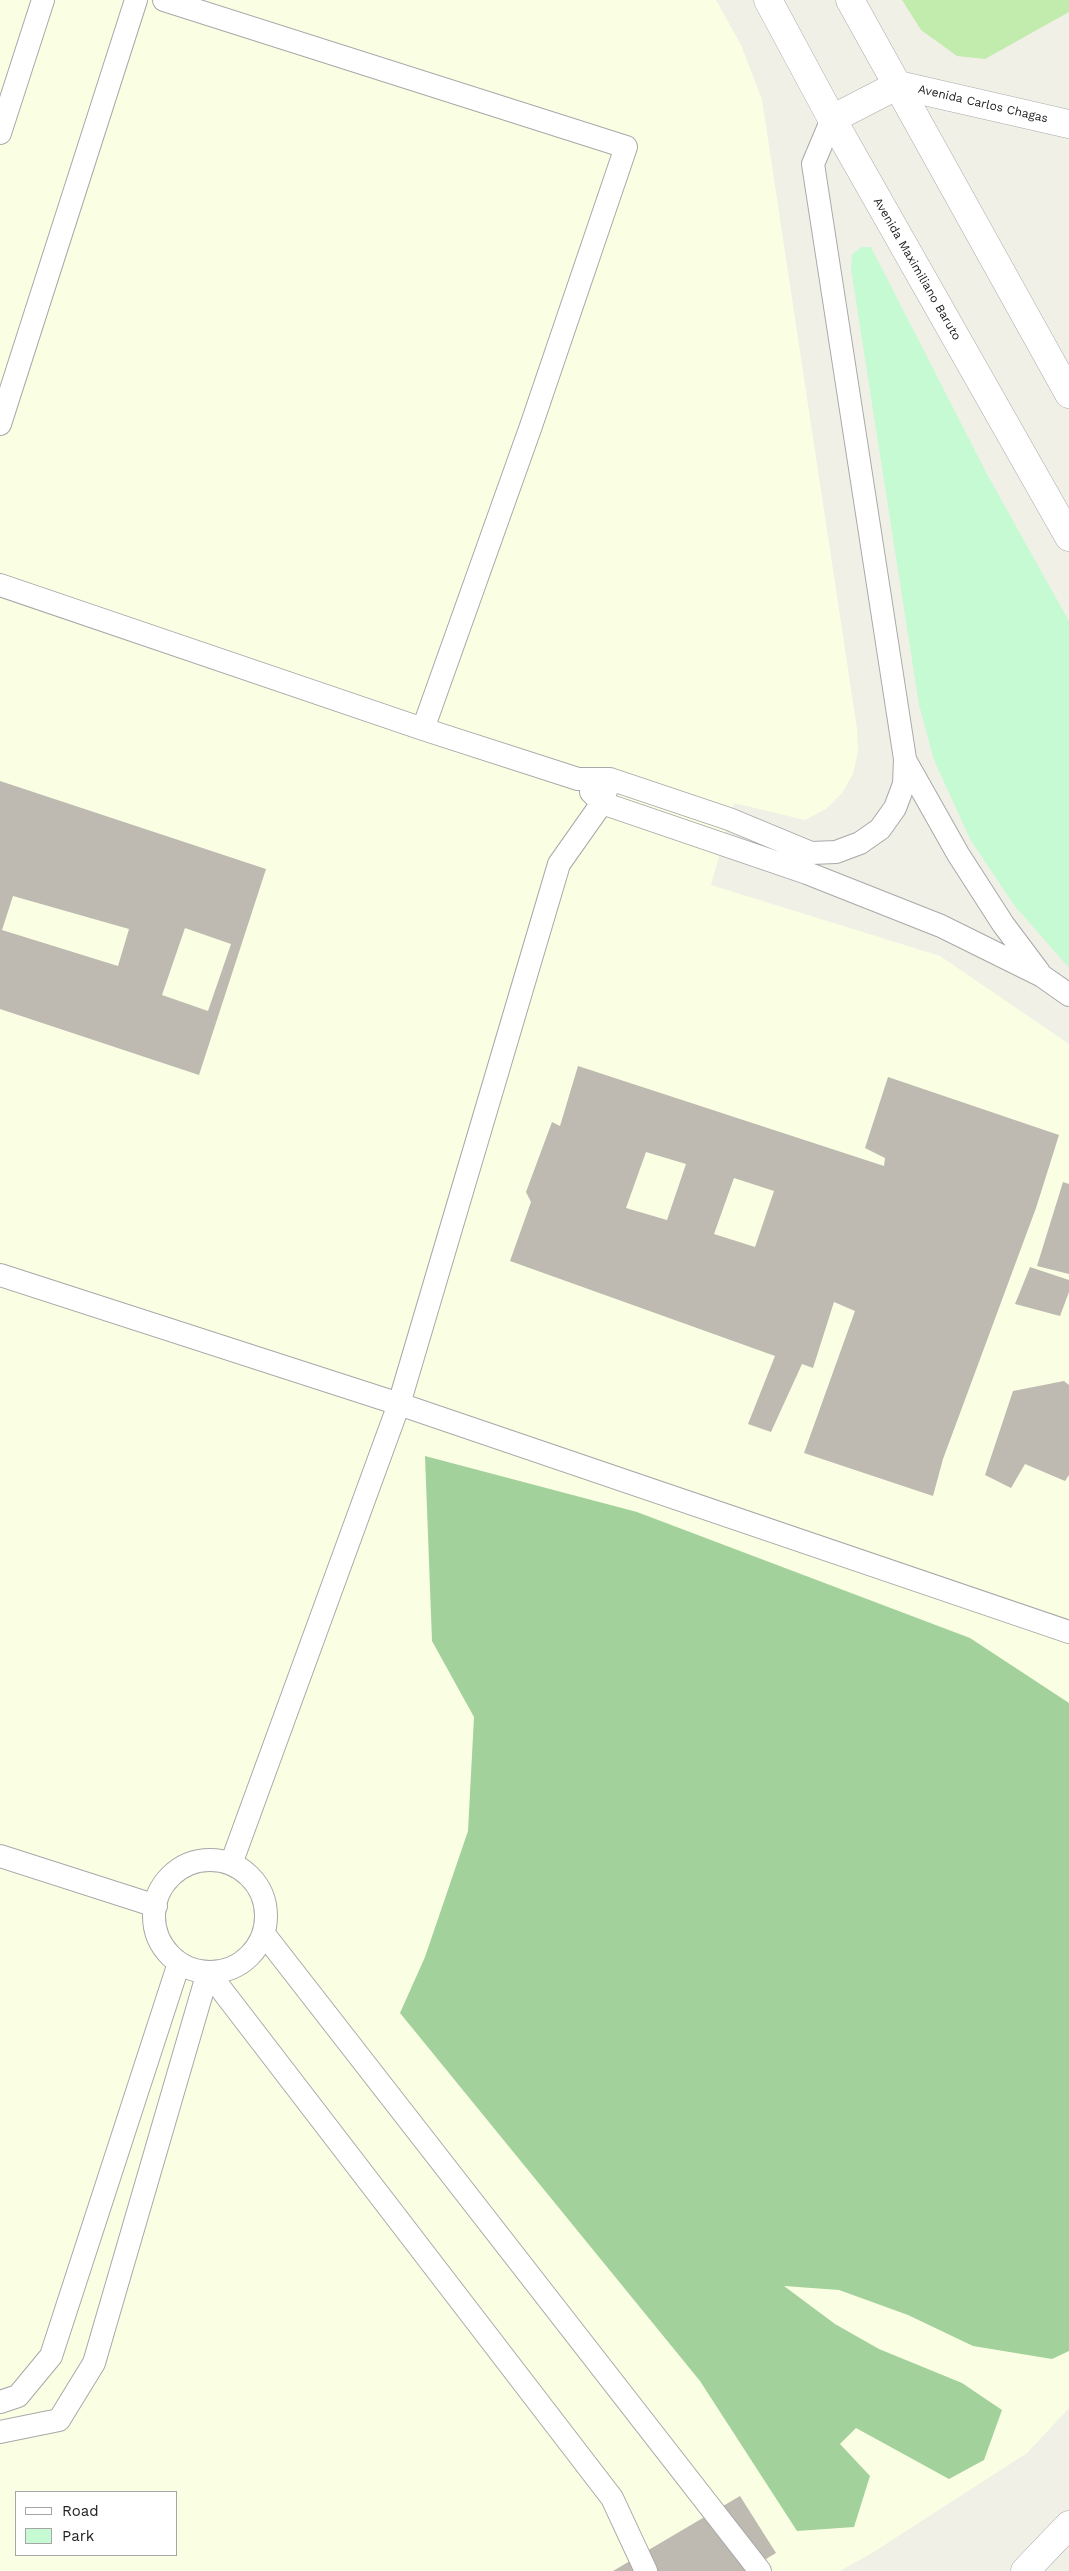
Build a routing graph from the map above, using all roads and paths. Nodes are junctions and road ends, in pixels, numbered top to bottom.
1 (42, 0) edge
2 (136, 0) edge
3 (164, 0) edge
4 (768, 0) edge
5 (850, 0) edge
6 (898, 85) junction
7 (832, 120) junction
8 (1069, 124) edge
9 (0, 133) edge
10 (1069, 394) edge
11 (0, 424) edge
12 (1069, 537) edge
13 (0, 585) edge
14 (423, 729) junction
15 (905, 759) junction
16 (578, 779) junction
17 (610, 779) junction
18 (602, 803) junction
19 (1042, 976) junction
20 (1069, 995) edge
21 (0, 1275) edge
22 (399, 1404) junction
23 (1069, 1632) edge
24 (0, 1856) edge
25 (232, 1864) junction
26 (156, 1906) junction
27 (264, 1934) junction
28 (179, 1963) junction
29 (208, 1972) junction
30 (0, 2402) edge
31 (0, 2432) edge
32 (1069, 2525) edge
33 (646, 2571) edge
34 (760, 2571) edge
35 (1026, 2571) edge

1 - 9 lane
2 - 11 lane
3 - 14 lane
4 - 7 street, Avenida Maximiliano Baruto
5 - 6 street
6 - 7 street
6 - 8 street, Avenida Carlos Chagas
6 - 10 street
7 - 12 street, Avenida Maximiliano Baruto
7 - 15 lane
13 - 14 lane
14 - 16 lane
15 - 17 lane
15 - 19 lane
16 - 17 lane
16 - 18 lane
17 - 18 lane
18 - 19 lane
18 - 22 lane
19 - 20 lane
21 - 22 lane
22 - 23 lane
22 - 25 lane
24 - 26 lane
25 - 26 lane
25 - 27 lane
26 - 28 lane
27 - 29 lane
27 - 34 lane
28 - 29 lane
28 - 30 lane
29 - 31 lane
29 - 33 lane
32 - 35 street

